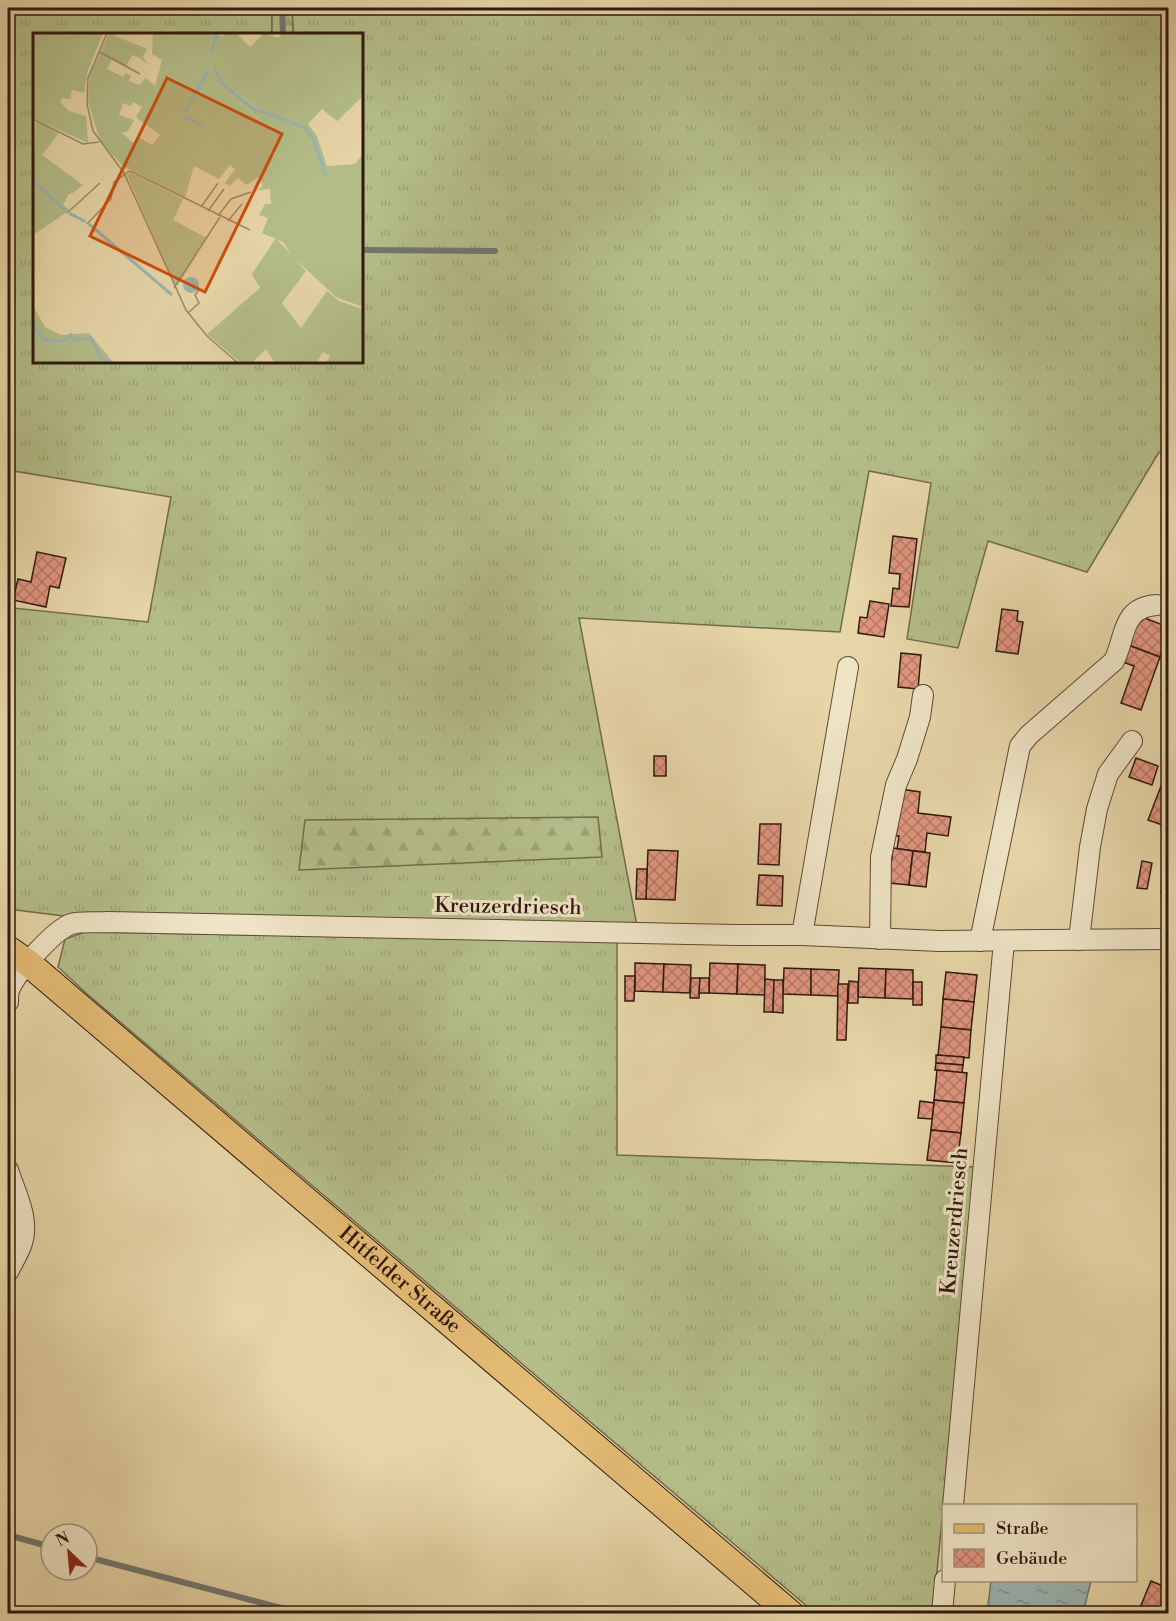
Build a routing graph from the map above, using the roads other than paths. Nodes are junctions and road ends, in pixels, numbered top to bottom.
1 (1157, 605) dead end
2 (848, 667) dead end
3 (923, 695) dead end
4 (1131, 741) dead end
5 (802, 935) junction
6 (880, 939) junction
7 (1168, 939) edge
8 (1079, 940) junction
9 (980, 941) junction
10 (1004, 941) junction
11 (18, 956) edge
12 (8, 1002) edge
13 (8, 1170) edge
14 (8, 1272) edge
15 (953, 1504) edge
16 (945, 1582) edge
17 (791, 1614) edge
18 (942, 1614) edge

1 - 9 street
2 - 5 street
3 - 6 street
4 - 8 street
5 - 6 street, Kreuzerdriesch
5 - 11 street, Kreuzerdriesch
6 - 9 street, Kreuzerdriesch
7 - 8 street, Kreuzerdriesch
8 - 10 street, Kreuzerdriesch
9 - 10 street, Kreuzerdriesch
10 - 15 street, Kreuzerdriesch
11 - 12 street, Kreuzerdriesch
11 - 17 main road, Hitfelder Straße
13 - 14 street
16 - 18 street

